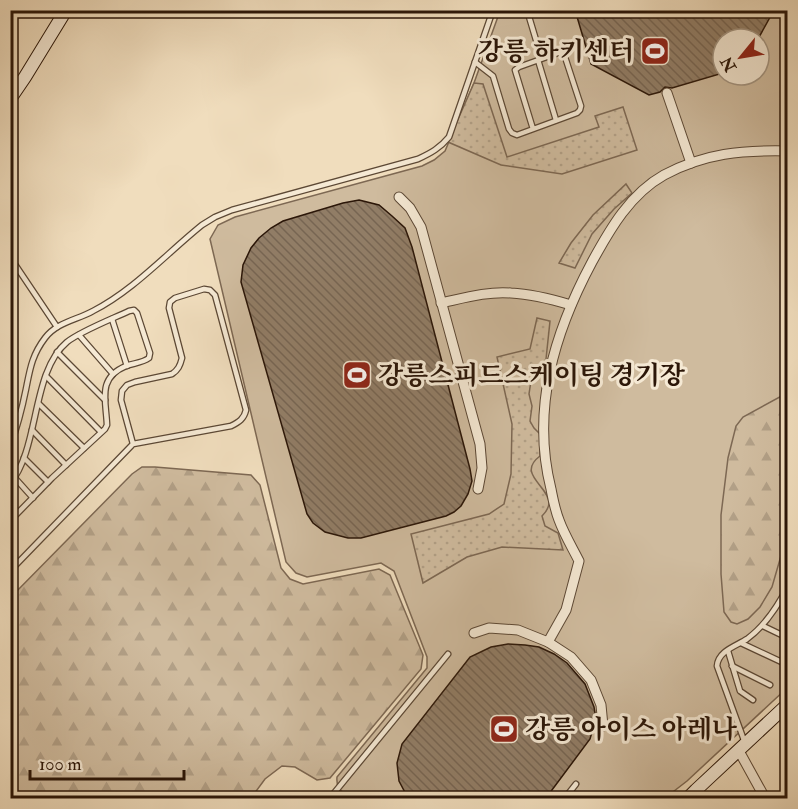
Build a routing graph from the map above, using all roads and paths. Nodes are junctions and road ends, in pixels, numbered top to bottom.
1 (66, 10) edge
2 (493, 10) edge
3 (527, 10) edge
4 (537, 40) dead end
5 (538, 60) junction
6 (475, 62) junction
7 (667, 93) dead end
8 (10, 99) edge
9 (556, 120) junction
10 (533, 129) junction
11 (788, 151) edge
12 (691, 163) junction
13 (399, 197) dead end
14 (10, 257) edge
15 (441, 303) junction
16 (571, 305) junction
17 (112, 319) junction
18 (57, 327) junction
19 (80, 335) junction
20 (57, 352) junction
21 (127, 366) junction
22 (113, 374) junction
23 (46, 376) junction
24 (105, 400) junction
25 (39, 404) junction
26 (32, 430) junction
27 (101, 432) junction
28 (133, 444) junction
29 (10, 447) edge
30 (84, 448) junction
31 (24, 458) junction
32 (66, 465) junction
33 (15, 478) junction
34 (48, 482) junction
35 (10, 484) edge
36 (478, 489) dead end
37 (33, 498) junction
38 (10, 521) edge
39 (10, 571) edge
40 (788, 586) edge
41 (763, 626) junction
42 (474, 633) dead end
43 (788, 638) edge
44 (548, 642) junction
45 (741, 642) junction
46 (728, 651) junction
47 (448, 654) dead end
48 (788, 665) edge
49 (732, 666) junction
50 (770, 685) dead end
51 (753, 699) dead end
52 (788, 704) edge
53 (603, 726) dead end
54 (742, 748) junction
55 (576, 783) dead end
56 (330, 798) edge
57 (565, 798) edge
58 (688, 798) edge
59 (765, 798) edge

1 - 8 street
2 - 6 lane
3 - 4 lane
5 - 9 lane
5 - 9 lane
5 - 10 lane
6 - 10 lane
6 - 18 lane
7 - 12 street
9 - 10 lane
11 - 12 street
12 - 16 street
13 - 15 street
14 - 18 lane
15 - 16 street
15 - 36 street
16 - 44 street
17 - 19 lane
17 - 21 lane
17 - 21 lane
18 - 29 lane
19 - 20 lane
19 - 22 lane
20 - 23 lane
20 - 24 lane
21 - 22 lane
22 - 24 lane
23 - 25 lane
23 - 27 lane
24 - 27 lane
25 - 26 lane
25 - 30 lane
26 - 31 lane
26 - 32 lane
27 - 30 lane
28 - 28 lane
28 - 39 lane
30 - 32 lane
31 - 33 lane
31 - 34 lane
32 - 34 lane
33 - 35 lane
33 - 37 lane
34 - 37 lane
37 - 38 lane
40 - 41 lane
41 - 43 lane
41 - 45 lane
42 - 44 street
44 - 53 street
45 - 46 lane
45 - 48 lane
46 - 49 lane
46 - 54 lane
47 - 56 lane
49 - 50 lane
49 - 51 lane
52 - 54 street
54 - 58 street
54 - 59 street
55 - 57 lane

